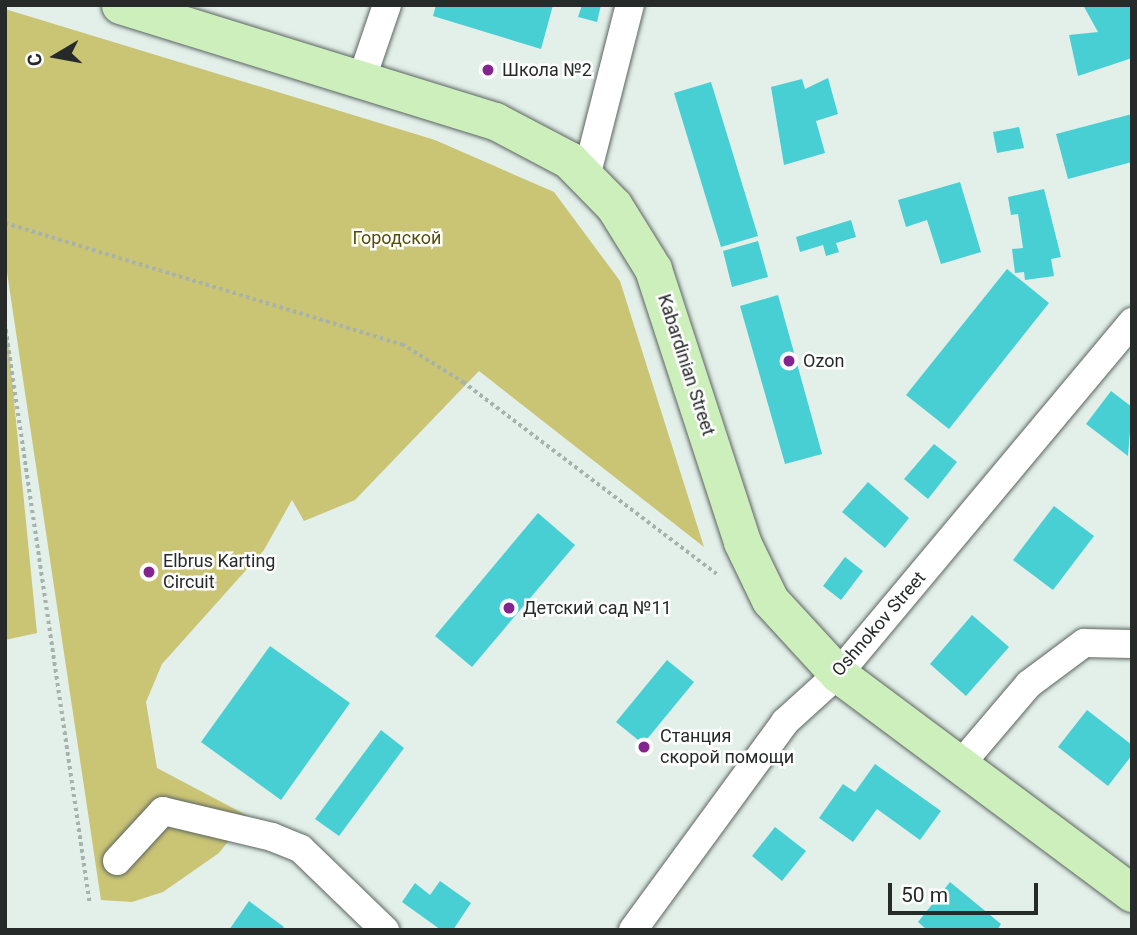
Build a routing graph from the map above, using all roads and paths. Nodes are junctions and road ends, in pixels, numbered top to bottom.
1 (120, 5) edge
2 (387, 5) edge
3 (630, 5) edge
4 (362, 78) junction
5 (586, 177) junction
6 (5, 223) edge
7 (1132, 322) edge
8 (5, 323) edge
9 (717, 574) dead end
10 (1132, 644) edge
11 (838, 674) junction
12 (960, 765) junction
13 (117, 861) dead end
14 (1132, 893) edge
15 (90, 904) dead end
16 (385, 930) edge
17 (633, 930) edge

1 - 4 main road, Kabardinian Street
2 - 4 street
3 - 5 street
4 - 5 main road, Kabardinian Street
5 - 11 main road, Kabardinian Street
6 - 9 path
7 - 11 street, Oshnokov Street
8 - 15 path
10 - 12 street
11 - 12 main road, Kabardinian Street
11 - 17 street, Oshnokov Street
12 - 14 main road, Kabardinian Street
13 - 16 street

